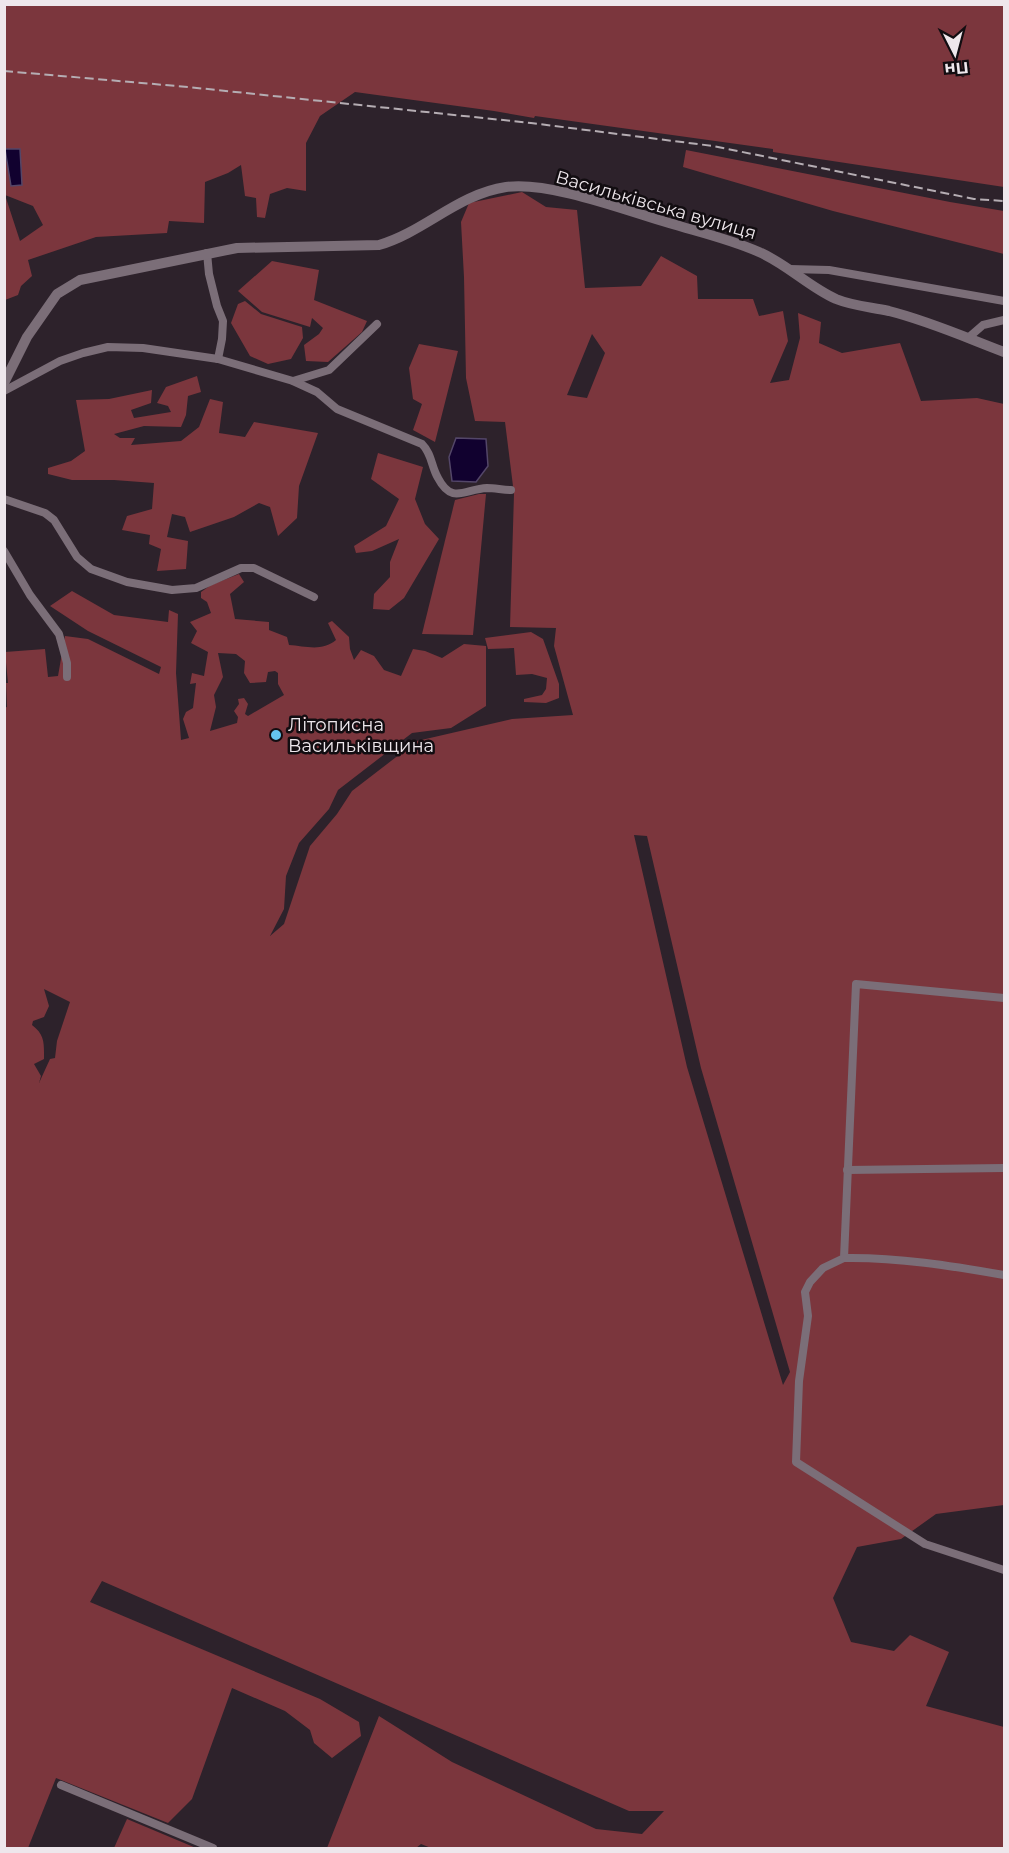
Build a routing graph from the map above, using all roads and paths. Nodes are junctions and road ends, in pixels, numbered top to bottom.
1 (207, 253) junction
2 (790, 269) junction
3 (1005, 301) edge
4 (1005, 320) edge
5 (377, 324) dead end
6 (968, 338) junction
7 (1005, 352) edge
8 (218, 359) junction
9 (293, 381) junction
10 (4, 383) edge
11 (4, 391) edge
12 (511, 490) dead end
13 (4, 499) edge
14 (4, 551) edge
15 (314, 597) dead end
16 (66, 677) dead end
17 (1005, 998) edge
18 (1005, 1168) edge
19 (847, 1170) junction
20 (844, 1258) junction
21 (1005, 1275) edge
22 (1005, 1570) edge
23 (61, 1785) dead end
24 (213, 1848) edge

1 - 2 street, Васильківська вулиця
1 - 8 street
1 - 10 street, Васильківська вулиця
2 - 3 street, Васильківська вулиця
2 - 6 street, Васильківська вулиця
4 - 6 street
5 - 9 street
6 - 7 street, Васильківська вулиця
8 - 9 street
8 - 11 street
9 - 12 street
13 - 15 street
14 - 16 street
17 - 19 street
18 - 19 street
19 - 20 street
20 - 21 street
20 - 22 street
23 - 24 street

